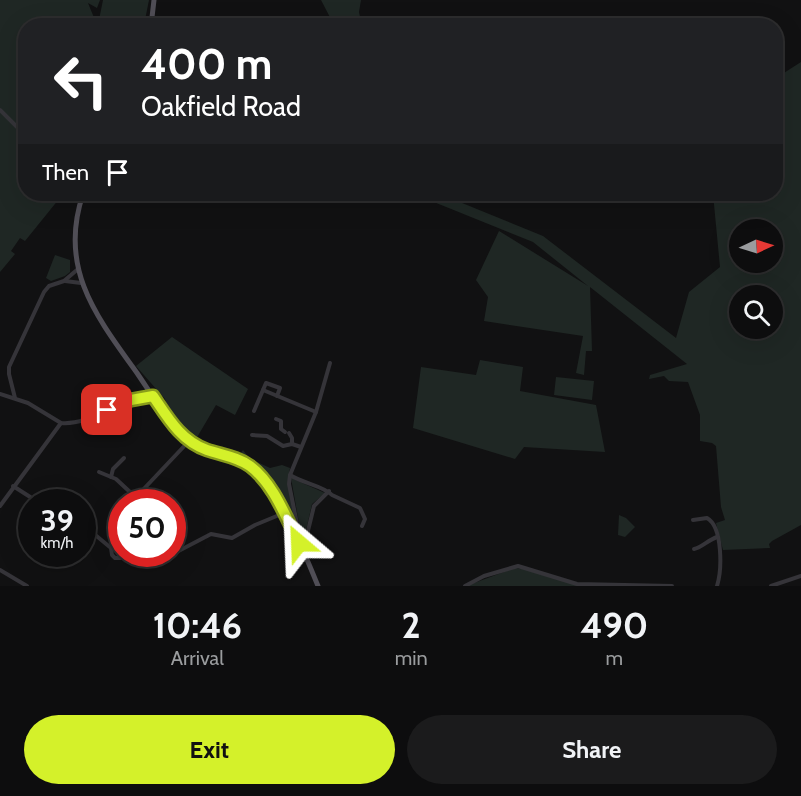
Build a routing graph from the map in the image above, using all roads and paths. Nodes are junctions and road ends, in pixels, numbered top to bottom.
1 (154, 0) edge
2 (152, 18) edge
3 (0, 110) edge
4 (18, 128) edge
5 (81, 201) edge
6 (78, 269) junction
7 (64, 281) junction
8 (81, 283) junction
9 (330, 363) dead end
10 (263, 390) junction
11 (0, 394) edge
12 (153, 396) junction
13 (277, 396) junction
14 (15, 398) junction
15 (254, 411) dead end
16 (315, 412) junction
17 (276, 418) dead end
18 (61, 423) junction
19 (252, 435) dead end
20 (189, 441) junction
21 (291, 444) junction
22 (301, 447) junction
23 (124, 458) dead end
24 (99, 472) dead end
25 (290, 475) junction
26 (111, 477) junction
27 (13, 486) junction
28 (18, 489) edge
29 (329, 491) junction
30 (0, 506) edge
31 (284, 513) junction
32 (693, 520) dead end
33 (362, 526) dead end
34 (294, 532) junction
35 (96, 536) edge
36 (717, 537) junction
37 (299, 543) junction
38 (108, 546) edge
39 (186, 547) edge
40 (694, 549) dead end
41 (0, 570) edge
42 (801, 576) edge
43 (622, 585) edge
44 (27, 586) edge
45 (318, 586) edge
46 (465, 586) edge
47 (600, 586) edge
48 (672, 586) edge
49 (717, 586) edge
50 (771, 586) edge

1 - 2 main road
3 - 4 street
5 - 6 main road
6 - 7 street
6 - 8 main road
7 - 8 street
7 - 14 street
8 - 12 main road
9 - 16 street
10 - 13 street
10 - 13 street
10 - 15 street
11 - 14 street
12 - 18 street
12 - 20 main road
13 - 16 street
14 - 18 street
16 - 22 street
17 - 21 street
18 - 27 street
19 - 21 street
20 - 26 street
20 - 31 main road
21 - 22 street
22 - 25 street
23 - 26 street
24 - 26 street
25 - 29 street
25 - 34 street
27 - 28 street
27 - 30 street
29 - 33 street
29 - 37 street
31 - 34 main road
31 - 39 street
32 - 36 street
34 - 37 main road
35 - 38 street
36 - 40 street
36 - 49 street
37 - 45 main road
41 - 44 street
42 - 50 street
43 - 47 street
43 - 48 street
46 - 47 street

